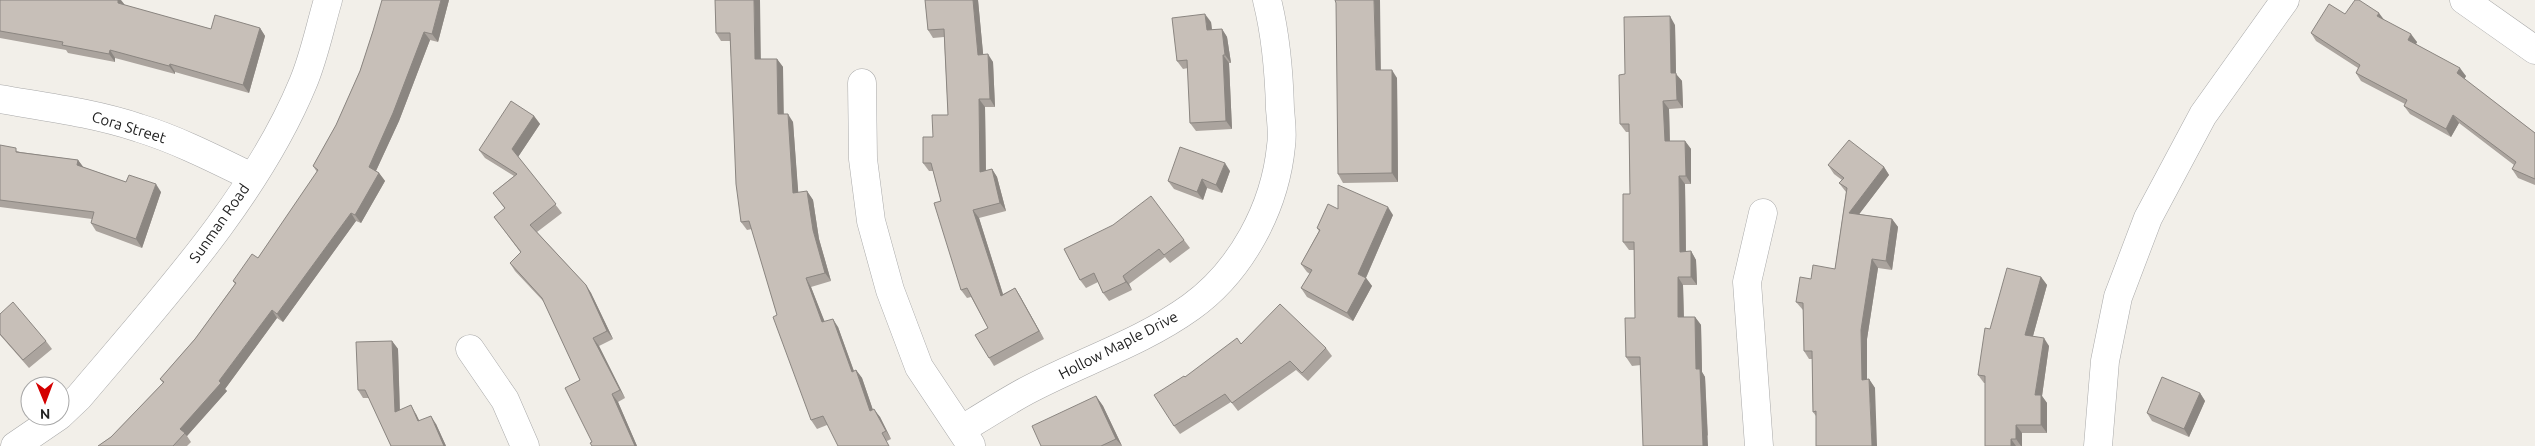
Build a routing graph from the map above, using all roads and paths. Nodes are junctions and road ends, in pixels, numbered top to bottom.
1 (328, 0) edge
2 (1267, 0) edge
3 (2284, 0) edge
4 (2469, 1) edge
5 (2535, 50) edge
6 (862, 83) dead end
7 (0, 99) edge
8 (252, 177) junction
9 (1763, 213) dead end
10 (470, 349) dead end
11 (70, 406) edge
12 (45, 426) edge
13 (966, 438) edge
14 (15, 446) edge
15 (525, 446) edge
16 (1759, 446) edge
17 (2098, 446) edge

1 - 8 street, Sunman Road
2 - 13 street, Hollow Maple Drive
3 - 17 street
4 - 5 street
6 - 13 street
7 - 8 street, Cora Street
8 - 11 street, Sunman Road
9 - 16 street
10 - 15 street
12 - 14 street, Sunman Road

